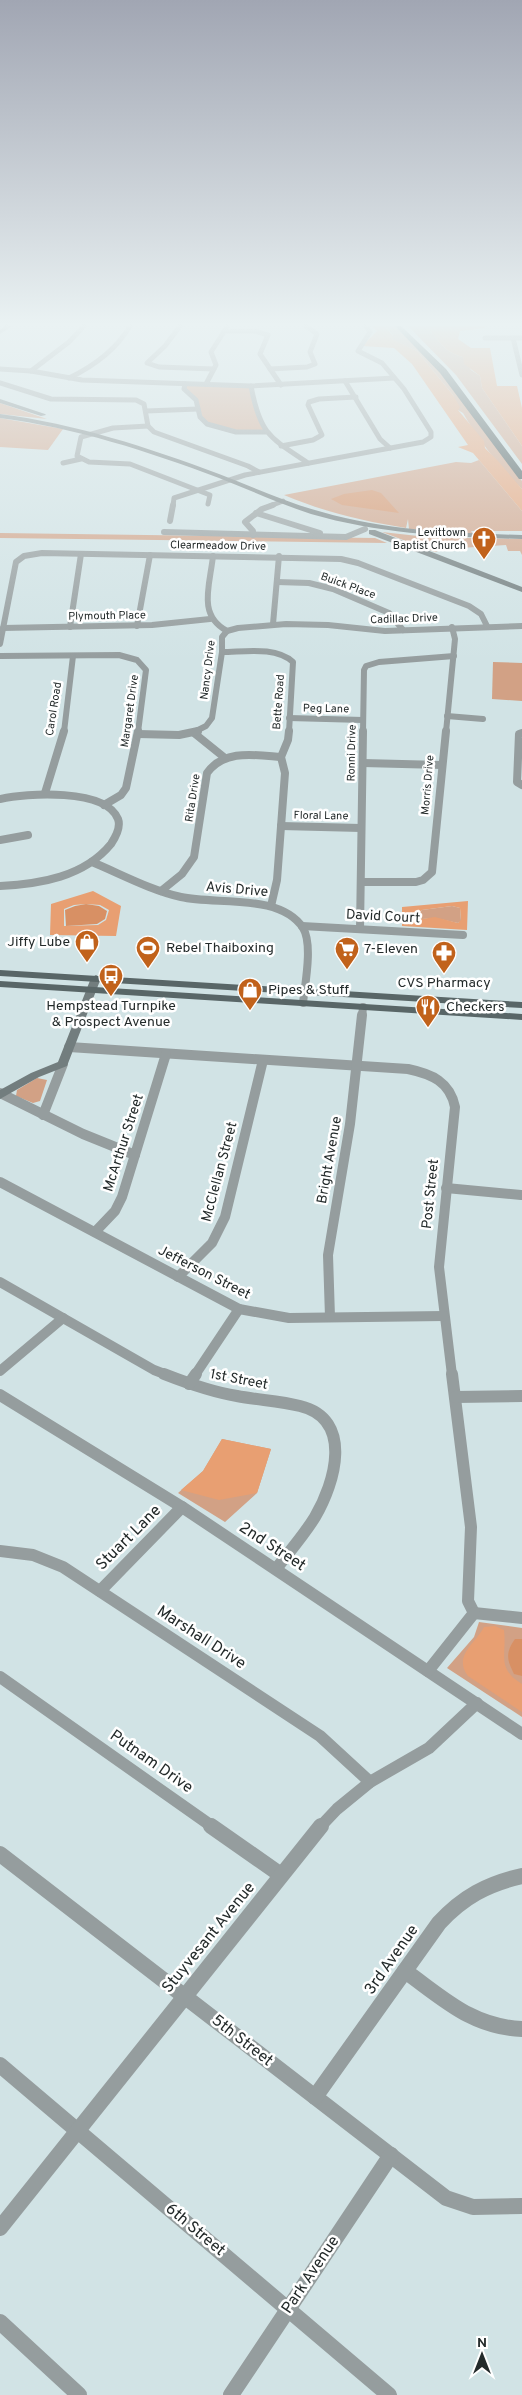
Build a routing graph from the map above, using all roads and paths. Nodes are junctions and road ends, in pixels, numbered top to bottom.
1 (81, 438) edge
2 (108, 438) edge
3 (170, 438) edge
4 (270, 438) edge
5 (317, 438) edge
6 (379, 438) edge
7 (429, 438) edge
8 (493, 438) edge
9 (500, 438) edge
10 (281, 446) junction
11 (390, 448) junction
12 (81, 459) junction
13 (63, 463) dead end
14 (308, 463) junction
15 (522, 468) edge
16 (259, 472) junction
17 (522, 477) edge
18 (228, 480) junction
19 (196, 490) junction
20 (283, 501) junction
21 (208, 504) dead end
22 (256, 513) junction
23 (170, 521) dead end
24 (356, 524) junction
25 (365, 529) junction
26 (164, 532) dead end
27 (253, 535) junction
28 (522, 536) edge
29 (332, 537) junction
30 (81, 554) junction
31 (150, 555) junction
32 (213, 556) junction
33 (279, 556) junction
34 (277, 582) junction
35 (521, 589) edge
36 (210, 619) junction
37 (273, 624) junction
38 (70, 626) junction
39 (137, 626) junction
40 (487, 626) junction
41 (522, 626) edge
42 (452, 627) junction
43 (3, 628) junction
44 (403, 630) junction
45 (227, 631) junction
46 (0, 644) edge
47 (222, 652) junction
48 (0, 656) edge
49 (73, 656) junction
50 (454, 656) junction
51 (447, 716) junction
52 (289, 718) junction
53 (482, 719) dead end
54 (363, 720) junction
55 (194, 733) junction
56 (522, 733) edge
57 (138, 734) junction
58 (281, 757) junction
59 (225, 758) junction
60 (363, 763) junction
61 (441, 765) junction
62 (522, 786) edge
63 (45, 793) junction
64 (0, 799) edge
65 (104, 805) junction
66 (281, 826) junction
67 (361, 828) junction
68 (28, 835) dead end
69 (0, 840) edge
70 (92, 862) junction
71 (360, 882) junction
72 (0, 886) edge
73 (161, 891) junction
74 (271, 906) junction
75 (302, 926) junction
76 (360, 929) junction
77 (462, 935) dead end
78 (0, 972) edge
79 (96, 978) junction
80 (0, 984) edge
81 (92, 990) junction
82 (303, 997) junction
83 (522, 1005) edge
84 (363, 1007) junction
85 (522, 1017) edge
86 (69, 1047) junction
87 (166, 1054) junction
88 (263, 1060) junction
89 (63, 1064) junction
90 (357, 1066) junction
91 (0, 1094) edge
92 (43, 1115) junction
93 (135, 1155) junction
94 (0, 1182) edge
95 (446, 1188) junction
96 (521, 1195) dead end
97 (95, 1232) junction
98 (178, 1277) junction
99 (0, 1282) edge
100 (238, 1310) junction
101 (444, 1316) junction
102 (330, 1317) junction
103 (63, 1318) junction
104 (0, 1371) edge
105 (189, 1384) junction
106 (0, 1395) edge
107 (522, 1396) edge
108 (455, 1397) junction
109 (182, 1508) junction
110 (0, 1551) edge
111 (276, 1569) junction
112 (100, 1591) junction
113 (474, 1613) junction
114 (522, 1618) edge
115 (428, 1671) junction
116 (0, 1678) edge
117 (477, 1703) junction
118 (522, 1734) edge
119 (370, 1782) junction
120 (0, 1854) edge
121 (281, 1875) junction
122 (522, 1876) edge
123 (405, 1971) junction
124 (185, 1996) junction
125 (522, 2029) edge
126 (0, 2065) edge
127 (315, 2097) junction
128 (77, 2131) junction
129 (391, 2155) junction
130 (522, 2206) edge
131 (0, 2228) edge
132 (288, 2309) junction
133 (0, 2322) edge
134 (79, 2395) edge
135 (231, 2395) edge
136 (389, 2395) edge

1 - 12 street
2 - 18 main road
3 - 16 street
4 - 10 street
5 - 10 street
6 - 11 street
7 - 11 street
8 - 17 highway
9 - 15 highway
10 - 14 street
11 - 14 street
12 - 13 street
12 - 19 street
14 - 16 street
16 - 18 street
18 - 19 street
18 - 20 main road
19 - 21 street
19 - 23 street
20 - 22 street
20 - 24 main road
22 - 27 street
22 - 29 street
24 - 25 main road
24 - 28 main road
25 - 29 street
25 - 35 main road
26 - 27 street
27 - 29 street
30 - 31 street, Clearmeadow Drive
30 - 38 street
30 - 43 street, Clearmeadow Drive
31 - 32 street, Clearmeadow Drive
31 - 39 street
32 - 33 street, Clearmeadow Drive
32 - 36 street
33 - 34 street
33 - 40 street, Clearmeadow Drive
34 - 37 street
34 - 44 street, Buick Place
36 - 39 street, Plymouth Place
36 - 45 street, Nancy Drive
37 - 44 street, Cadillac Drive
37 - 45 street, Cadillac Drive
38 - 39 street, Plymouth Place
38 - 43 street, Plymouth Place
40 - 41 street, Cadillac Drive
40 - 42 street, Cadillac Drive
42 - 44 street, Cadillac Drive
42 - 50 street, Morris Drive
43 - 46 street, Clearmeadow Drive
45 - 47 street, Nancy Drive
47 - 52 street, Bette Road
47 - 55 street, Nancy Drive
48 - 49 street, Margaret Drive
49 - 57 street, Margaret Drive
49 - 63 street, Carol Road
50 - 51 street, Morris Drive
50 - 54 street, Ronni Drive
51 - 53 street
51 - 61 street, Morris Drive
52 - 54 street, Peg Lane
52 - 58 street, Bette Road
54 - 60 street, Ronni Drive
55 - 57 street
55 - 59 street
56 - 62 street
57 - 65 street, Margaret Drive
58 - 59 street
58 - 66 street, Bette Road
59 - 73 street, Rita Drive
60 - 61 street
60 - 67 street, Ronni Drive
61 - 71 street, Morris Drive
63 - 64 street
63 - 65 street
65 - 70 street
66 - 67 street, Floral Lane
66 - 74 street, Bette Road
67 - 71 street, Ronni Drive
68 - 69 street
70 - 72 street
70 - 73 street, Avis Drive
71 - 76 street, Ronni Drive
73 - 74 street, Avis Drive
74 - 75 street, Avis Drive
75 - 76 street, David Court
75 - 82 street
76 - 77 street, David Court
78 - 79 main road
79 - 81 main road
79 - 82 main road
80 - 81 main road
81 - 82 main road
81 - 86 main road
82 - 83 main road
82 - 84 main road
84 - 85 main road
84 - 90 street, Bright Avenue
86 - 87 street, Post Street
86 - 89 main road
87 - 88 street, Post Street
87 - 93 street, McArthur Street
88 - 90 street, Post Street
88 - 98 street, McClellan Street
89 - 91 main road
89 - 92 street
90 - 95 street, Post Street
90 - 102 street, Bright Avenue
91 - 92 street
92 - 93 street
93 - 97 street, McArthur Street
94 - 97 street, Jefferson Street
95 - 96 street
95 - 101 street, Post Street
97 - 98 street, Jefferson Street
98 - 100 street, Jefferson Street
99 - 103 street, 1st Street
100 - 102 street, Jefferson Street
100 - 105 street
101 - 102 street, Jefferson Street
101 - 108 street, Post Street
103 - 104 street
103 - 105 street, 1st Street
105 - 111 street, 1st Street
106 - 109 street, 2nd Street
107 - 108 street
108 - 113 street, Post Street
109 - 111 street, 2nd Street
109 - 112 street, Stuart Lane
110 - 112 street, Marshall Drive
111 - 115 street, 2nd Street
112 - 119 street, Marshall Drive
113 - 114 street
113 - 115 street
115 - 117 street, 2nd Street
116 - 121 street, Putnam Drive
117 - 118 street, 2nd Street
117 - 119 street, Stuyvesant Avenue
119 - 121 street, Stuyvesant Avenue
120 - 124 street, 5th Street
121 - 124 street, Stuyvesant Avenue
122 - 123 street, 3rd Avenue
123 - 125 street
123 - 127 street, 3rd Avenue
124 - 127 street, 5th Street
124 - 128 street, Stuyvesant Avenue
126 - 128 street, 6th Street
127 - 129 street, 5th Street
128 - 131 street, Stuyvesant Avenue
128 - 132 street, 6th Street
129 - 130 street, 5th Street
129 - 132 street, Park Avenue
132 - 135 street, Park Avenue
132 - 136 street, 6th Street
133 - 134 street

